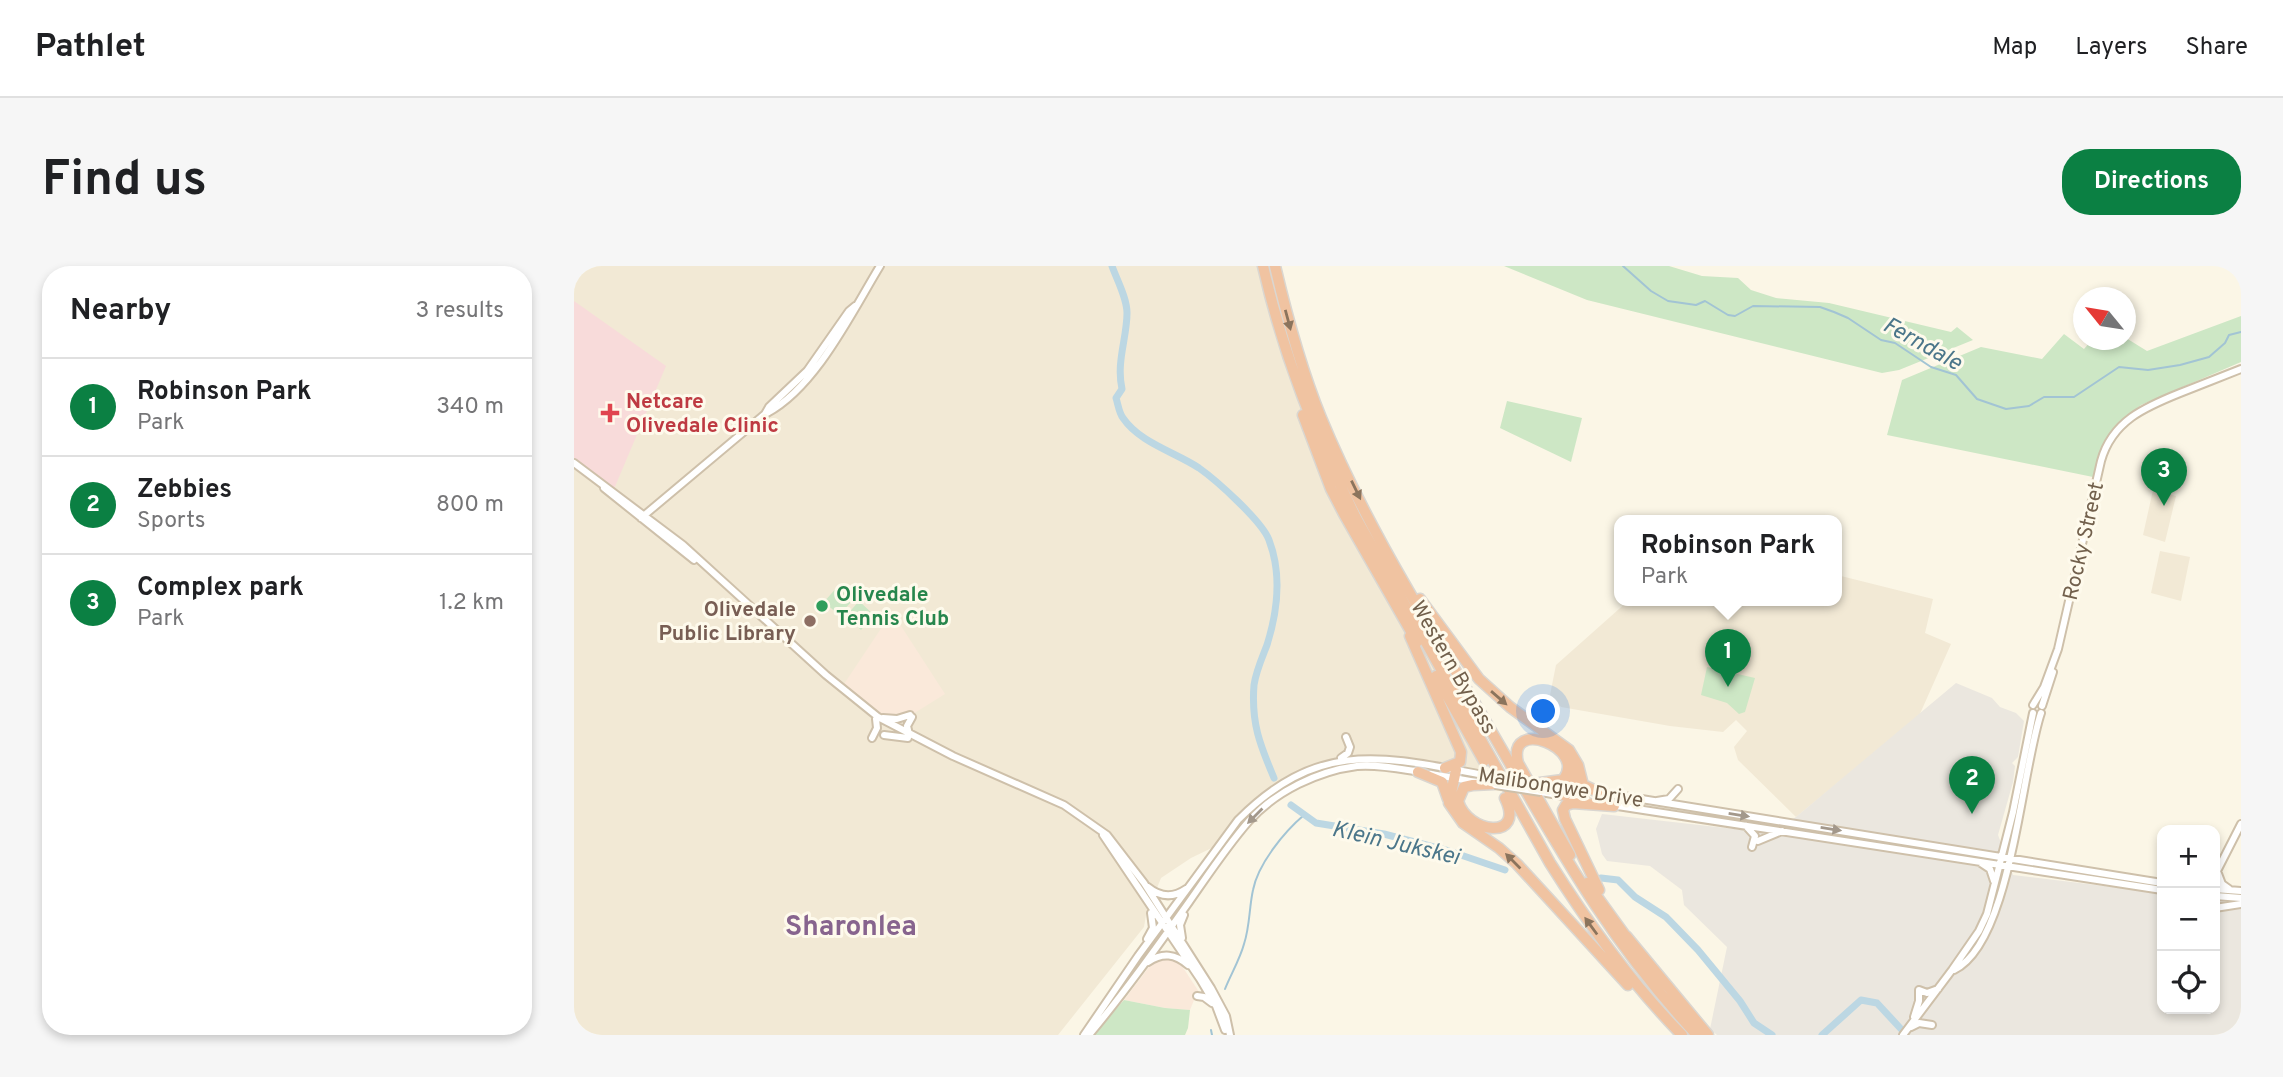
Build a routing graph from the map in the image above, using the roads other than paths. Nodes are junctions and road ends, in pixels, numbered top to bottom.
1 (880, 266) edge
2 (1263, 266) edge
3 (1275, 266) edge
4 (855, 306) junction
5 (827, 353) junction
6 (2241, 369) edge
7 (812, 373) junction
8 (1293, 374) junction
9 (765, 414) junction
10 (574, 463) edge
11 (591, 476) junction
12 (624, 499) junction
13 (662, 501) junction
14 (655, 506) junction
15 (643, 517) junction
16 (661, 528) junction
17 (705, 566) junction
18 (1397, 568) junction
19 (754, 610) junction
20 (1403, 621) junction
21 (2064, 626) junction
22 (846, 692) junction
23 (857, 692) dead end
24 (2039, 711) junction
25 (877, 718) junction
26 (884, 735) dead end
27 (909, 737) junction
28 (1346, 737) dead end
29 (872, 738) dead end
30 (1575, 759) junction
31 (1330, 764) junction
32 (1445, 768) junction
33 (1418, 772) junction
34 (1455, 774) junction
35 (1493, 782) junction
36 (1538, 786) junction
37 (1678, 789) dead end
38 (1568, 792) junction
39 (1600, 793) junction
40 (1652, 802) junction
41 (1450, 803) junction
42 (1614, 806) junction
43 (2241, 824) edge
44 (1745, 825) junction
45 (1097, 827) junction
46 (1784, 830) junction
47 (2010, 840) junction
48 (1759, 842) dead end
49 (1752, 847) dead end
50 (1983, 854) junction
51 (1972, 859) junction
52 (2005, 861) junction
53 (2023, 864) junction
54 (2220, 864) edge
55 (1213, 869) junction
56 (2003, 879) junction
57 (2220, 880) edge
58 (2157, 882) edge
59 (1144, 883) junction
60 (1189, 886) junction
61 (1994, 887) junction
62 (2157, 889) edge
63 (2220, 890) edge
64 (2231, 891) junction
65 (2241, 891) edge
66 (2220, 897) edge
67 (2241, 901) edge
68 (1147, 903) junction
69 (2220, 907) edge
70 (1164, 922) junction
71 (1170, 929) junction
72 (1629, 941) junction
73 (1188, 952) junction
74 (1138, 956) junction
75 (1143, 966) junction
76 (1952, 970) junction
77 (1195, 971) junction
78 (1200, 979) junction
79 (1939, 989) junction
80 (1216, 1006) junction
81 (1910, 1026) junction
82 (1932, 1026) dead end
83 (1084, 1035) edge
84 (1089, 1035) edge
85 (1228, 1035) edge
86 (1680, 1035) edge
87 (1697, 1035) edge
88 (1708, 1035) edge
89 (1903, 1035) edge

1 - 4 street
2 - 8 highway, Western Bypass
3 -> 18 highway, Western Bypass
4 - 5 street
4 - 9 street
5 - 7 street
5 - 7 street
6 - 21 street, Rocky Street
7 - 9 street
8 - 20 highway
86 -> 8 highway, Western Bypass
9 - 13 street
10 - 11 street
11 - 12 street
11 - 15 street
12 - 13 street
12 - 15 street
13 - 14 street
14 - 15 street
14 - 16 street
15 - 16 street
15 - 17 street
16 - 17 street
17 - 19 street
18 -> 30 highway
18 - 87 highway, Western Bypass
19 - 22 street
19 - 25 street
20 - 32 highway
20 - 35 highway
21 - 24 street, Rocky Street
21 - 24 street, Rocky Street
22 - 23 street
22 - 25 street
24 - 47 street, Rocky Street
25 - 27 street
25 - 27 street
25 - 29 street
26 - 27 street
27 - 45 street
28 - 31 street
30 - 38 highway
30 - 39 highway
31 - 32 street, Malibongwe Drive
31 - 60 street, Malibongwe Drive
32 - 34 street, Malibongwe Drive
33 - 34 street, Malibongwe Drive
33 - 41 highway
33 -> 55 street, Malibongwe Drive
34 - 35 street, Malibongwe Drive
34 - 41 highway
35 - 36 street, Malibongwe Drive, bridge
35 - 36 street, Malibongwe Drive, bridge
36 - 38 street, Malibongwe Drive
36 - 72 highway
37 - 40 street
38 - 39 street, Malibongwe Drive
38 - 42 street, Malibongwe Drive
39 - 40 street, Malibongwe Drive
40 -> 50 street, Malibongwe Drive
86 -> 41 highway
42 - 44 street, Malibongwe Drive
42 - 72 highway
43 - 54 street
44 - 46 street, Malibongwe Drive
44 - 49 street
45 - 59 street
45 - 68 street
46 - 48 street
46 - 51 street, Malibongwe Drive
47 - 50 street
47 - 52 street, Rocky Street
47 - 53 street
50 - 52 street, Malibongwe Drive
51 - 52 street, Malibongwe Drive
51 - 61 street
52 - 53 street, Malibongwe Drive
52 - 56 street
52 - 61 street
53 - 56 street
53 - 58 street, Malibongwe Drive
53 - 62 street, Malibongwe Drive
55 - 71 street, Malibongwe Drive
55 - 73 street
56 - 76 street
57 - 64 street
59 - 60 street
59 - 70 street
60 - 70 street, Malibongwe Drive
61 - 76 street
63 - 64 street
64 - 65 street
66 - 67 street
67 - 69 street
68 - 70 street
68 - 74 street
70 - 71 street
70 - 74 street, Malibongwe Drive
71 - 73 street
71 - 75 street, Malibongwe Drive
71 - 77 street
72 - 88 highway
73 - 85 street
74 - 83 street, Malibongwe Drive
75 - 77 street
75 - 84 street, Malibongwe Drive
76 - 79 street
77 - 78 street
78 - 80 street
78 - 80 street
79 - 81 street
79 - 81 street
80 - 85 street
81 - 82 street
81 - 89 street

